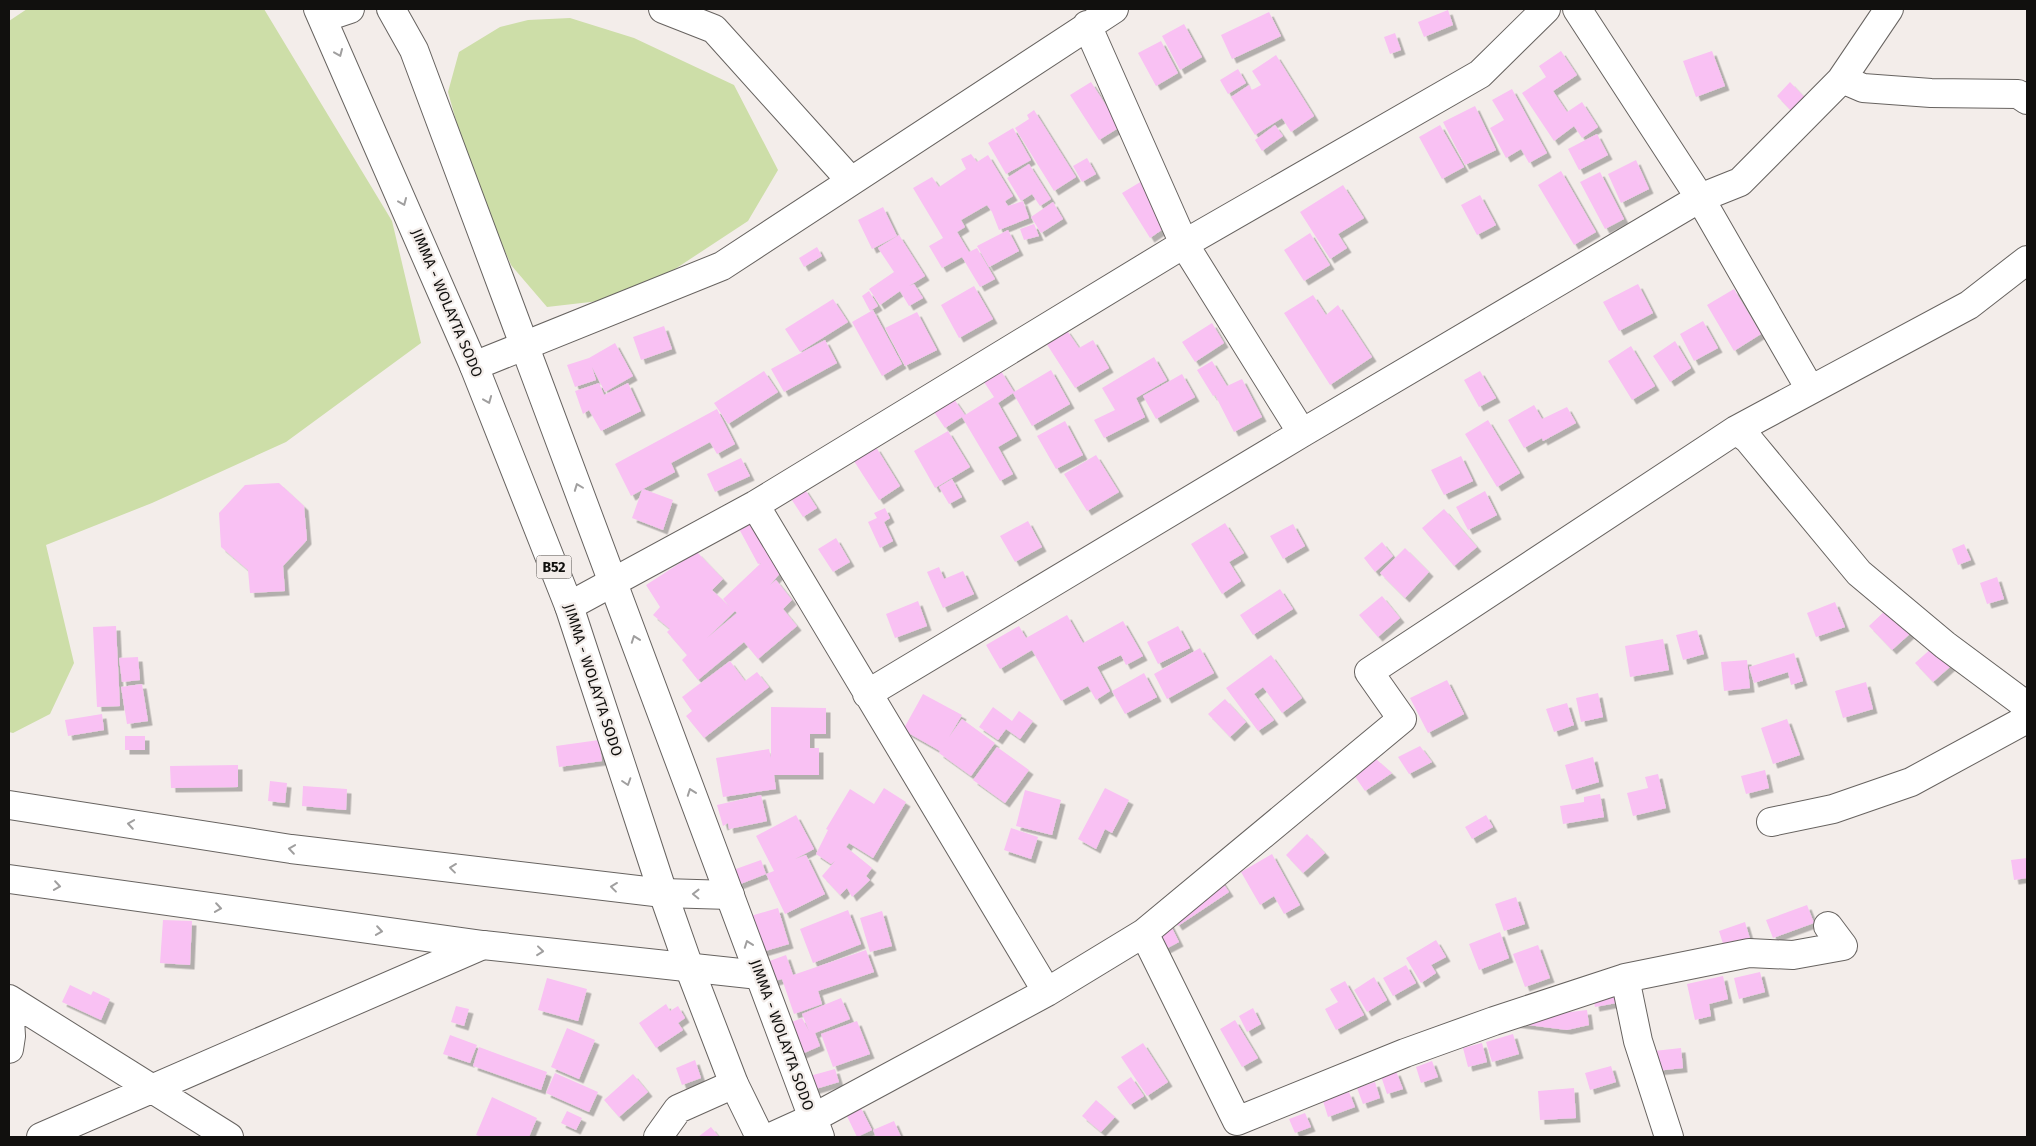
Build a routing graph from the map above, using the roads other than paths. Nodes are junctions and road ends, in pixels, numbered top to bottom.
1 (350, 9) edge
2 (391, 9) edge
3 (663, 9) edge
4 (1114, 9) edge
5 (1546, 9) edge
6 (1578, 9) edge
7 (1889, 9) edge
8 (321, 13) edge
9 (1087, 25) junction
10 (1839, 83) junction
11 (2027, 100) edge
12 (852, 181) junction
13 (1700, 198) junction
14 (1184, 244) junction
15 (2027, 260) edge
16 (525, 345) junction
17 (474, 366) junction
18 (1810, 389) junction
19 (1736, 430) junction
20 (1302, 433) junction
21 (755, 505) junction
22 (613, 582) junction
23 (569, 606) junction
24 (867, 694) junction
25 (2027, 706) edge
26 (2027, 719) edge
27 (9, 805) edge
28 (1771, 822) dead end
29 (9, 879) edge
30 (663, 893) junction
31 (730, 895) junction
32 (1828, 926) dead end
33 (1144, 933) junction
34 (482, 945) junction
35 (689, 967) junction
36 (760, 975) junction
37 (1625, 978) junction
38 (1047, 992) junction
39 (9, 1001) edge
40 (9, 1049) edge
41 (734, 1084) junction
42 (151, 1088) junction
43 (816, 1128) edge
44 (41, 1137) edge
45 (229, 1137) edge
46 (658, 1137) edge
47 (760, 1137) edge
48 (771, 1137) edge
49 (1669, 1137) edge

1 - 8 main road
2 - 16 main road, JIMMA - WOLAYTA SODO
3 - 12 main road
4 - 9 main road
5 - 14 main road
6 - 13 main road
7 - 10 main road
8 -> 17 main road, JIMMA - WOLAYTA SODO / B52
9 - 12 main road
9 - 14 main road
10 - 11 main road
10 - 13 main road
12 - 16 main road
13 - 18 main road
13 - 20 main road
14 - 20 main road
14 - 21 main road
15 - 18 main road
16 - 17 main road
22 -> 16 main road, JIMMA - WOLAYTA SODO
17 -> 23 main road, JIMMA - WOLAYTA SODO / B52
18 - 19 main road
19 - 25 main road
19 - 33 main road
20 - 24 main road
21 - 22 main road
21 - 24 main road
22 - 23 main road
31 -> 22 main road, JIMMA - WOLAYTA SODO
23 -> 30 main road, JIMMA - WOLAYTA SODO / B52
24 - 38 main road
26 - 28 main road
30 -> 27 main road
29 -> 34 main road
31 -> 30 main road
30 - 35 main road, JIMMA - WOLAYTA SODO / B52
36 -> 31 main road, JIMMA - WOLAYTA SODO
32 - 37 main road
33 - 37 main road
33 - 38 main road
34 -> 35 main road
34 - 42 main road
35 - 36 main road
35 - 41 main road, JIMMA - WOLAYTA SODO / B52
36 - 43 main road, JIMMA - WOLAYTA SODO
37 - 49 main road
38 - 43 main road
39 - 40 main road
39 - 42 main road
41 - 46 main road
41 - 47 main road, JIMMA - WOLAYTA SODO / B52
42 - 44 main road
42 - 45 main road
43 - 48 main road

